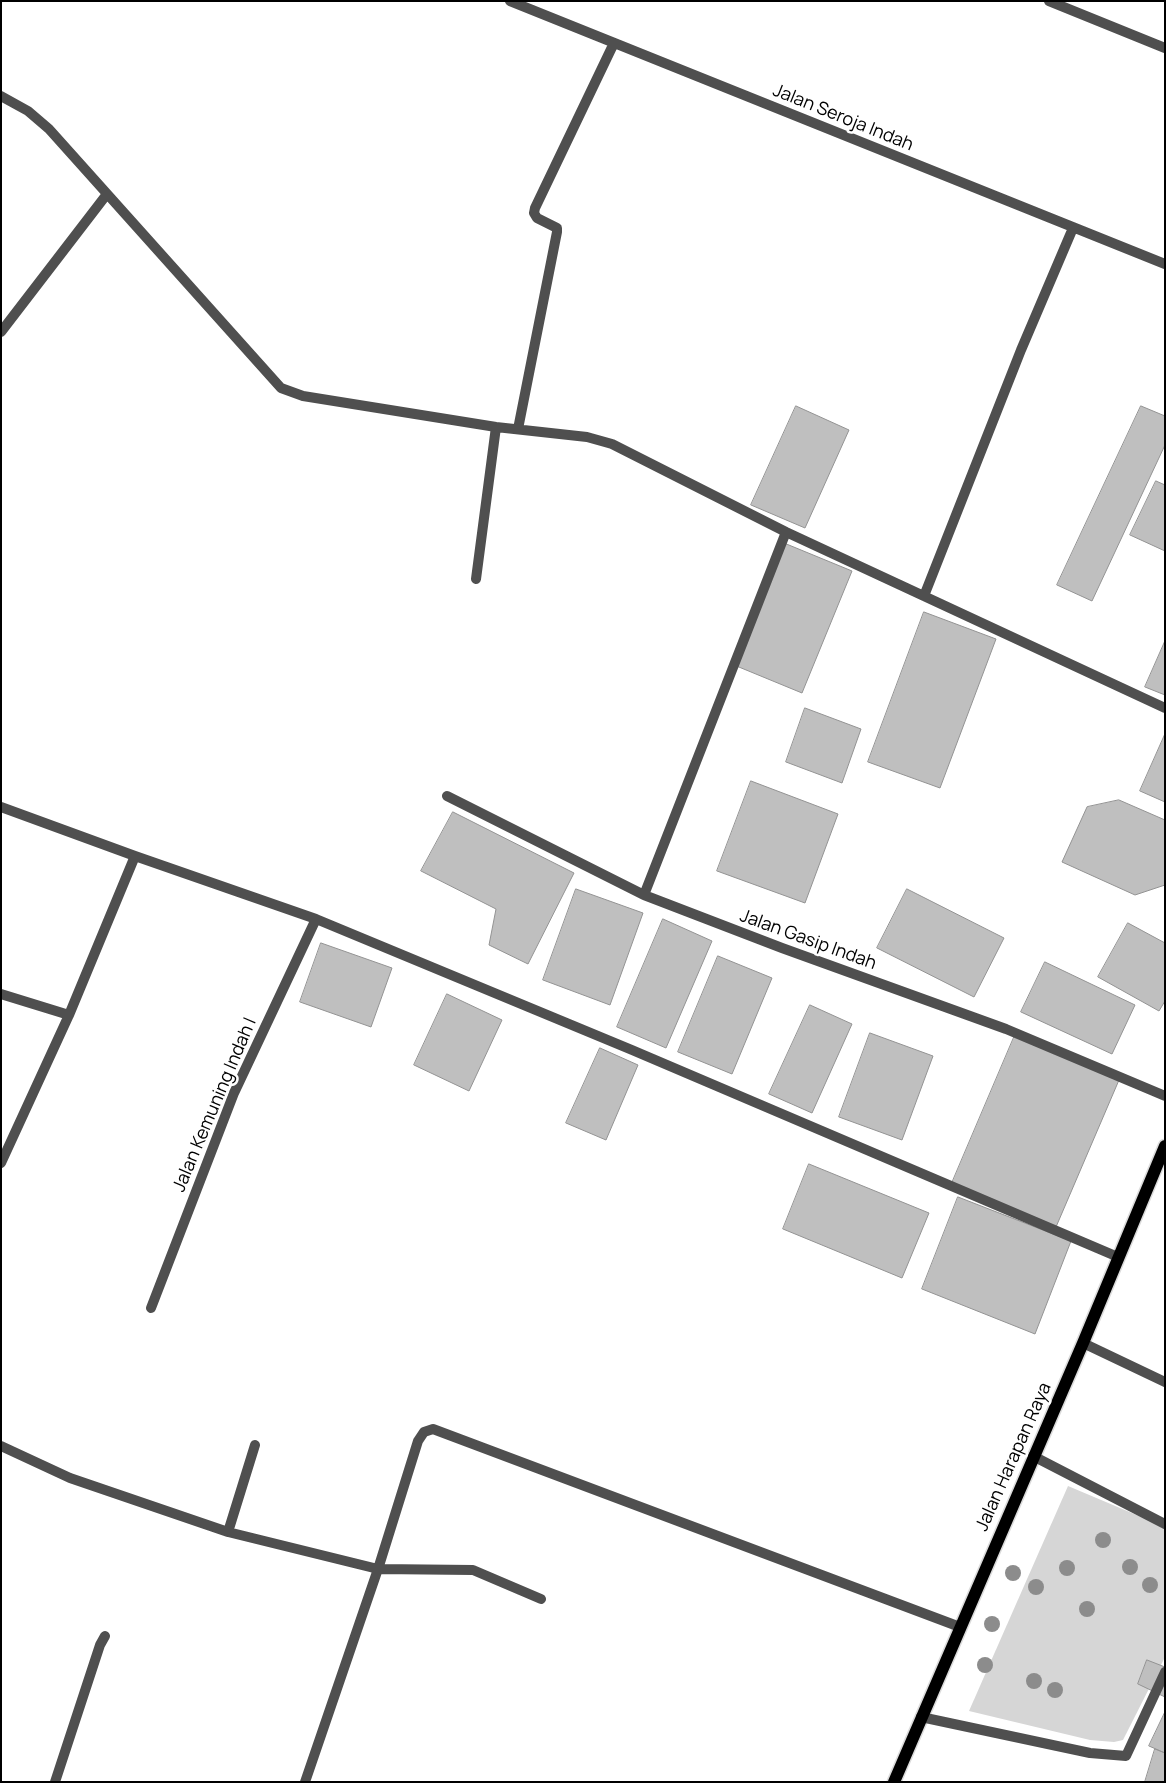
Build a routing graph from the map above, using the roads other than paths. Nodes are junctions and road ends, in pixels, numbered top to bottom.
1 (510, 1) edge
2 (1049, 1) edge
3 (614, 43) junction
4 (1165, 48) edge
5 (1, 96) edge
6 (107, 194) junction
7 (1074, 228) junction
8 (1165, 264) edge
9 (1, 332) edge
10 (496, 427) junction
11 (518, 429) junction
12 (786, 532) junction
13 (476, 579) dead end
14 (924, 596) junction
15 (1165, 708) edge
16 (447, 796) dead end
17 (1, 807) edge
18 (135, 856) junction
19 (644, 895) junction
20 (316, 919) junction
21 (1, 994) edge
22 (68, 1015) junction
23 (1165, 1096) edge
24 (1165, 1146) edge
25 (1, 1163) edge
26 (1118, 1258) junction
27 (151, 1308) dead end
28 (1083, 1343) junction
29 (1165, 1382) edge
30 (255, 1445) dead end
31 (1, 1446) edge
32 (1034, 1456) junction
33 (1165, 1524) edge
34 (228, 1532) junction
35 (378, 1569) junction
36 (541, 1599) dead end
37 (960, 1627) junction
38 (105, 1636) dead end
39 (1165, 1672) edge
40 (921, 1717) junction
41 (55, 1782) edge
42 (305, 1782) edge
43 (894, 1782) edge

1 - 3 street, Jalan Seroja Indah
2 - 4 street
3 - 7 street, Jalan Seroja Indah
3 - 11 street
5 - 6 street
6 - 9 street
6 - 10 street
7 - 8 street, Jalan Seroja Indah
7 - 14 street
10 - 11 street
10 - 13 street
11 - 12 street
12 - 14 street
12 - 19 street
14 - 15 street
16 - 19 street, Jalan Gasip Indah
17 - 18 street
18 - 20 street
18 - 22 street
19 - 23 street, Jalan Gasip Indah
20 - 26 street
20 - 27 street, Jalan Kemuning Indah I
21 - 22 street
22 - 25 street
24 - 26 main road, Jalan Harapan Raya
26 - 28 main road, Jalan Harapan Raya
28 - 29 street
28 - 32 main road, Jalan Harapan Raya
30 - 34 street
31 - 34 street
32 - 33 street
32 - 37 main road, Jalan Harapan Raya
34 - 35 street
35 - 36 street
35 - 37 street
35 - 42 street
37 - 40 main road, Jalan Harapan Raya
38 - 41 street
39 - 40 street
40 - 43 main road, Jalan Harapan Raya

